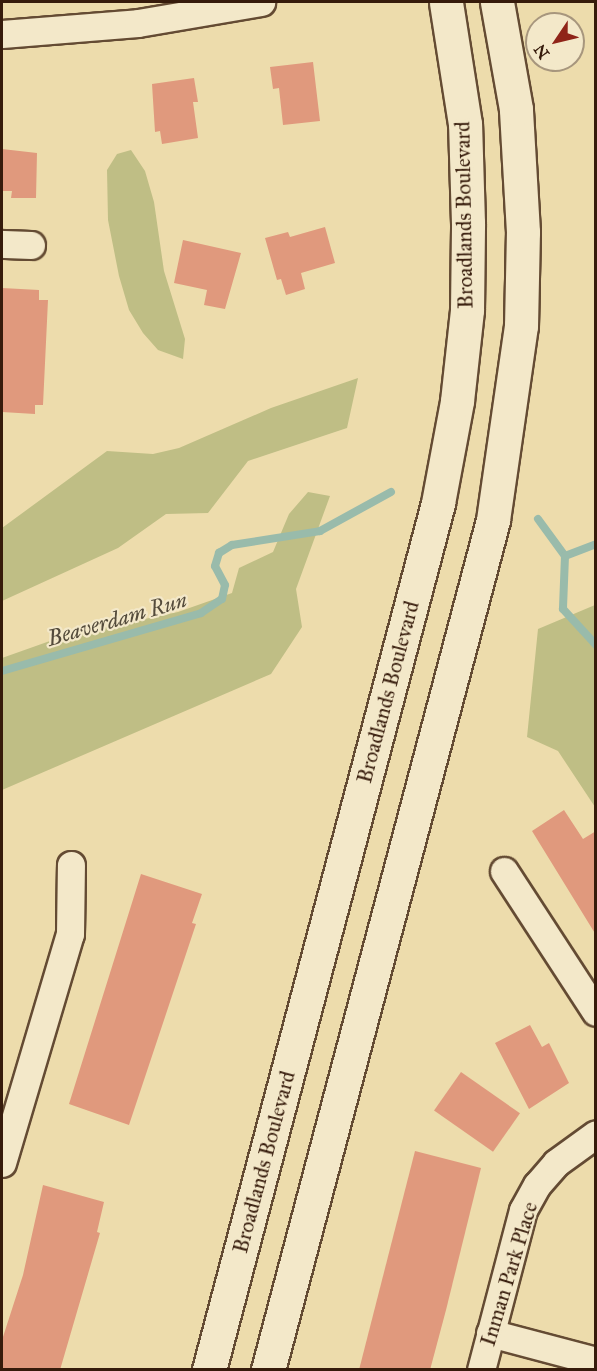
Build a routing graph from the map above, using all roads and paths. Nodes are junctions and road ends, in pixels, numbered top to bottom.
1 (261, 2) edge
2 (446, 2) edge
3 (497, 2) edge
4 (2, 34) edge
5 (2, 244) edge
6 (32, 245) dead end
7 (71, 865) dead end
8 (504, 871) dead end
9 (596, 1012) edge
10 (596, 1134) edge
11 (2, 1163) edge
12 (490, 1333) junction
13 (596, 1361) edge
14 (209, 1370) edge
15 (268, 1370) edge
16 (481, 1370) edge

1 - 4 street
2 - 14 main road, Broadlands Boulevard
3 - 15 main road
5 - 6 street
7 - 11 street
8 - 9 street
10 - 12 street, Inman Park Place
12 - 13 street
12 - 16 street, Inman Park Place

